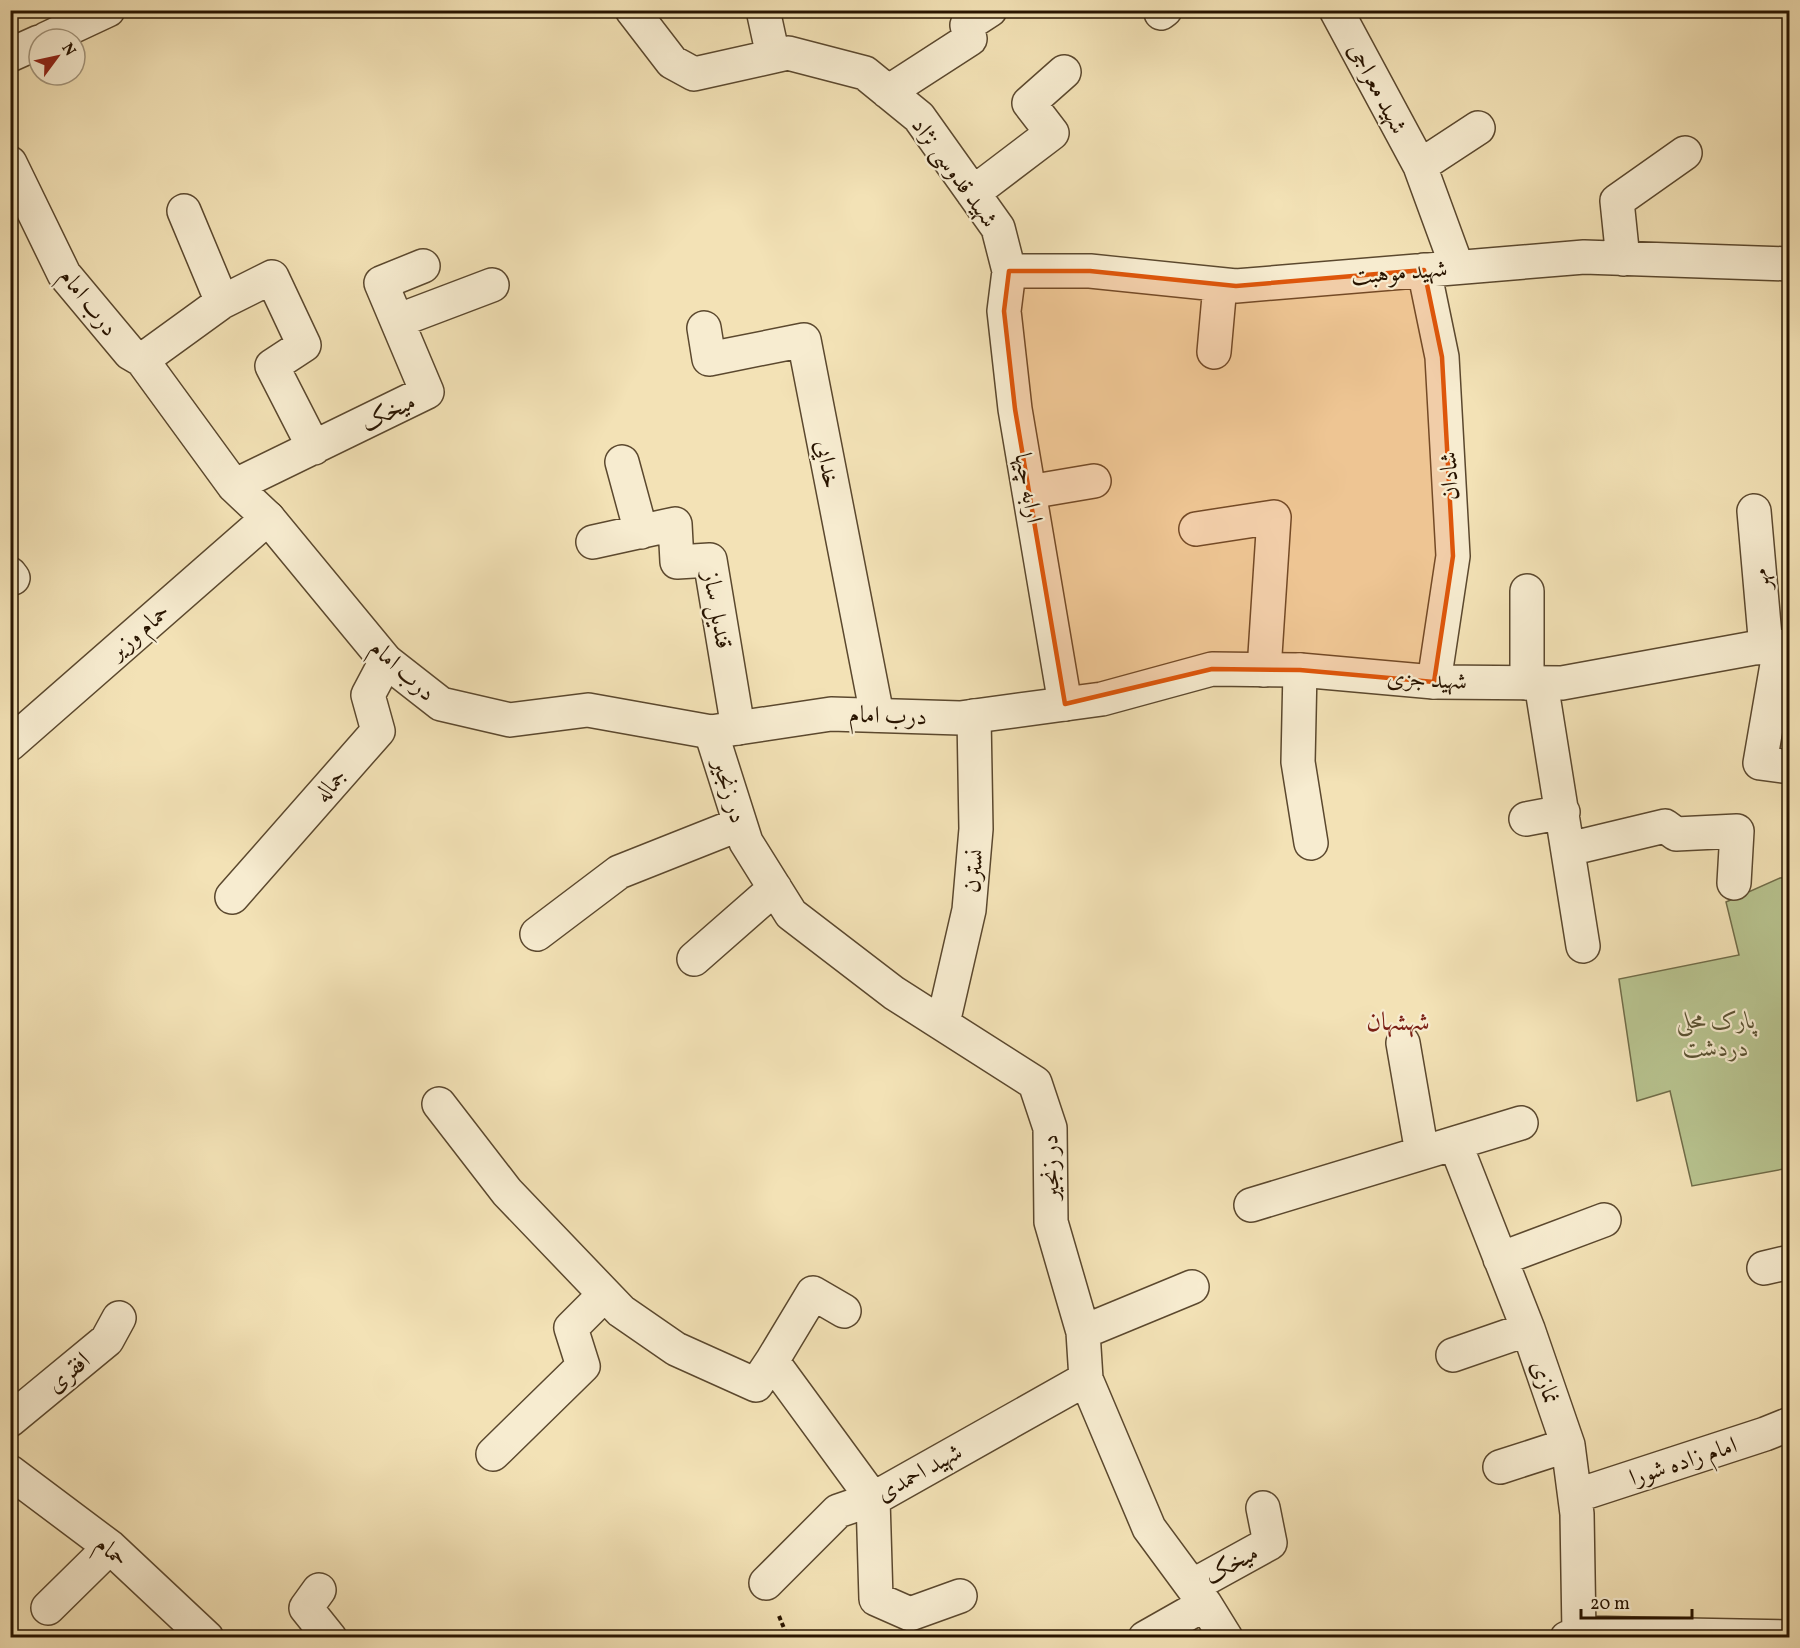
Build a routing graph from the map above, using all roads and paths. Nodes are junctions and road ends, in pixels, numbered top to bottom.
1 (108, 10) edge
2 (632, 10) edge
3 (763, 10) edge
4 (990, 10) edge
5 (1336, 10) edge
6 (72, 27) edge
7 (27, 47) edge
8 (10, 55) edge
9 (773, 56) junction
10 (1064, 72) dead end
11 (888, 92) junction
12 (1478, 128) dead end
13 (1684, 153) dead end
14 (10, 163) edge
15 (1420, 166) junction
16 (973, 193) junction
17 (184, 211) dead end
18 (1623, 259) junction
19 (1790, 264) edge
20 (423, 266) dead end
21 (1456, 267) junction
22 (1424, 270) junction
23 (1009, 271) junction
24 (492, 285) dead end
25 (1220, 285) junction
26 (222, 302) junction
27 (397, 321) junction
28 (704, 328) dead end
29 (1214, 352) dead end
30 (142, 360) junction
31 (314, 448) junction
32 (622, 462) dead end
33 (1094, 481) dead end
34 (234, 486) junction
35 (1029, 492) junction
36 (1754, 511) dead end
37 (268, 518) junction
38 (1196, 528) dead end
39 (641, 532) junction
40 (593, 542) dead end
41 (1527, 591) dead end
42 (1779, 647) edge
43 (386, 661) junction
44 (1264, 670) junction
45 (1300, 670) junction
46 (1434, 682) junction
47 (1534, 683) junction
48 (1065, 704) junction
49 (876, 715) junction
50 (974, 716) junction
51 (724, 730) junction
52 (10, 744) edge
53 (1790, 767) edge
54 (1563, 812) junction
55 (1526, 819) dead end
56 (740, 824) junction
57 (1311, 843) dead end
58 (1569, 849) junction
59 (1734, 883) dead end
60 (775, 888) junction
61 (232, 897) dead end
62 (537, 934) dead end
63 (1583, 946) dead end
64 (694, 959) dead end
65 (942, 1023) junction
66 (1403, 1043) dead end
67 (439, 1104) dead end
68 (1521, 1123) dead end
69 (1455, 1143) junction
70 (1422, 1153) junction
71 (1251, 1205) dead end
72 (1604, 1220) dead end
73 (1500, 1259) junction
74 (1192, 1287) dead end
75 (604, 1295) junction
76 (844, 1311) dead end
77 (120, 1318) dead end
78 (1528, 1329) junction
79 (1083, 1332) junction
80 (1453, 1355) dead end
81 (772, 1361) junction
82 (1086, 1379) junction
83 (10, 1420) edge
84 (1790, 1424) edge
85 (1568, 1445) junction
86 (493, 1454) dead end
87 (1500, 1467) dead end
88 (10, 1472) edge
89 (1575, 1496) junction
90 (873, 1499) junction
91 (1263, 1508) dead end
92 (110, 1547) junction
93 (766, 1583) dead end
94 (319, 1590) dead end
95 (1199, 1595) junction
96 (960, 1596) dead end
97 (48, 1608) dead end
98 (1573, 1635) edge
99 (1790, 1637) edge
100 (207, 1638) edge
101 (330, 1638) edge
102 (1145, 1638) edge
103 (1226, 1638) edge

1 - 6 street
2 - 9 street, شهید قدوسی نژاد
3 - 9 street
4 - 11 street
5 - 15 street, شهید معراجی
7 - 8 street
9 - 11 street, شهید قدوسی نژاد
10 - 16 street
11 - 16 street, شهید قدوسی نژاد
12 - 15 street
13 - 18 street
14 - 30 street, درب امام
15 - 21 street, شهید معراجی
16 - 23 street, شهید قدوسی نژاد
17 - 26 street
18 - 19 street, شهید موهبت
18 - 21 street, شهید موهبت
20 - 27 street, میخک
21 - 22 street, شهید موهبت
22 - 25 street, شهید موهبت
22 - 46 street, شادان
23 - 25 street, شهید موهبت
23 - 35 street, ارابه چیها
24 - 27 street
25 - 29 street
26 - 30 street
26 - 31 street
27 - 31 street, میخک
28 - 49 street, خدایی
30 - 34 street, درب امام
31 - 34 street, میخک
32 - 39 street
33 - 35 street
34 - 37 street, درب امام
35 - 48 street, ارابه چیها
36 - 42 street, مهر
37 - 43 street, درب امام
37 - 52 street, حمام وزیر
38 - 44 street
39 - 40 street, قندیل ساز
39 - 51 street, قندیل ساز
41 - 47 street
42 - 47 street, شهید جزی
42 - 53 street, مهر
43 - 51 street, درب امام
43 - 61 street, جماله
44 - 45 street, شهید جزی
44 - 48 street, شهید جزی
45 - 46 street, شهید جزی
45 - 57 street
46 - 47 street, شهید جزی
47 - 54 street
48 - 50 street, درب امام
49 - 50 street, درب امام
49 - 51 street, درب امام
50 - 65 street, نسترن
51 - 56 street, در زنجیر
54 - 55 street
54 - 58 street
56 - 60 street, در زنجیر
56 - 62 street
58 - 59 street
58 - 63 street
60 - 64 street
60 - 65 street, در زنجیر
65 - 79 street, در زنجیر
66 - 70 street
67 - 75 street
68 - 69 street
69 - 70 street
69 - 73 street, نمازی
70 - 71 street
72 - 73 street
73 - 78 street, نمازی
74 - 79 street
75 - 81 street
75 - 86 street
76 - 81 street
77 - 83 street, افقری
78 - 80 street
78 - 85 street, نمازی
79 - 82 street, در زنجیر
81 - 90 street
82 - 90 street, شهید احمدی
82 - 95 street, در زنجیر
84 - 89 street, امام زاده شورا
85 - 87 street
85 - 89 street, نمازی
88 - 92 street, حمام
89 - 98 street, نمازی
90 - 93 street, شهید احمدی
90 - 96 street
91 - 95 street, میخک
92 - 97 street
92 - 100 street, حمام
94 - 101 street
95 - 102 street
95 - 103 street, در زنجیر
98 - 99 street

